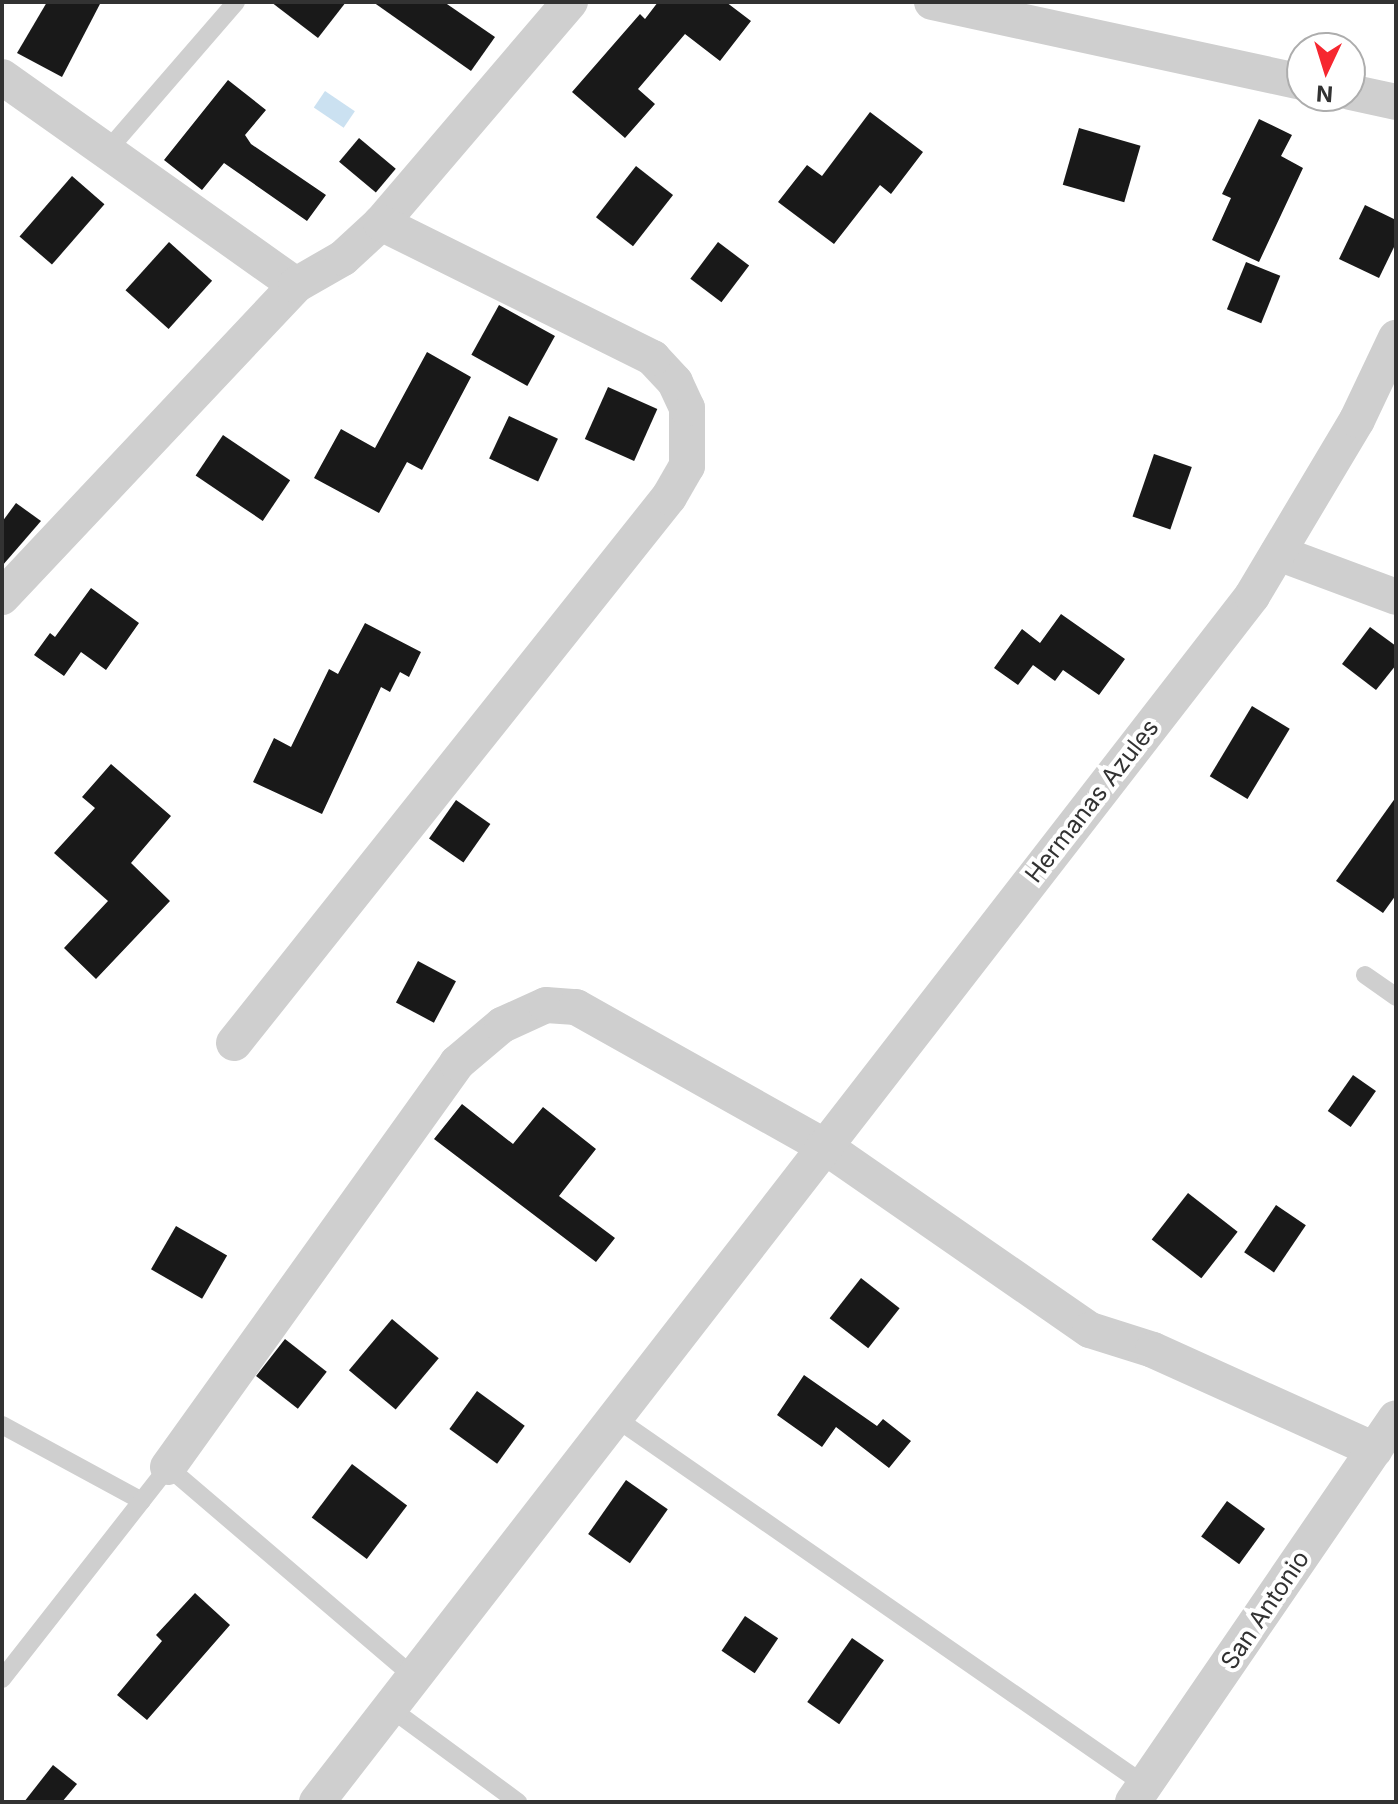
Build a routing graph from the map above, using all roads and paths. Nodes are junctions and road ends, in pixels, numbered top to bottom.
1 (236, 2) edge
2 (570, 2) edge
3 (932, 2) edge
4 (2, 77) edge
5 (1286, 79) edge
6 (1366, 95) edge
7 (1396, 102) edge
8 (107, 151) junction
9 (381, 223) junction
10 (296, 285) junction
11 (1396, 338) edge
12 (1278, 553) junction
13 (2, 597) edge
14 (1396, 597) edge
15 (1365, 975) dead end
16 (1396, 997) edge
17 (234, 1043) dead end
18 (824, 1146) junction
19 (614, 1417) junction
20 (1396, 1418) edge
21 (2, 1425) edge
22 (1374, 1450) junction
23 (168, 1467) junction
24 (142, 1501) junction
25 (414, 1677) junction
26 (2, 1679) edge
27 (390, 1708) junction
28 (1139, 1794) edge
29 (317, 1802) edge
30 (518, 1802) edge

1 - 8 lane
2 - 9 street
3 - 5 street
4 - 8 street
6 - 7 street
8 - 10 street
9 - 10 street
9 - 17 street
10 - 13 street
11 - 12 street, Hermanas Azules
12 - 14 street
12 - 18 street, Hermanas Azules
15 - 16 lane
18 - 19 street, Hermanas Azules
18 - 22 street
18 - 23 street
19 - 25 street, Hermanas Azules
19 - 28 lane
20 - 22 street, San Antonio
21 - 24 lane
22 - 28 street, San Antonio
23 - 24 lane
23 - 25 lane
24 - 26 lane
25 - 27 street, Hermanas Azules
27 - 29 street, Hermanas Azules
27 - 30 lane

